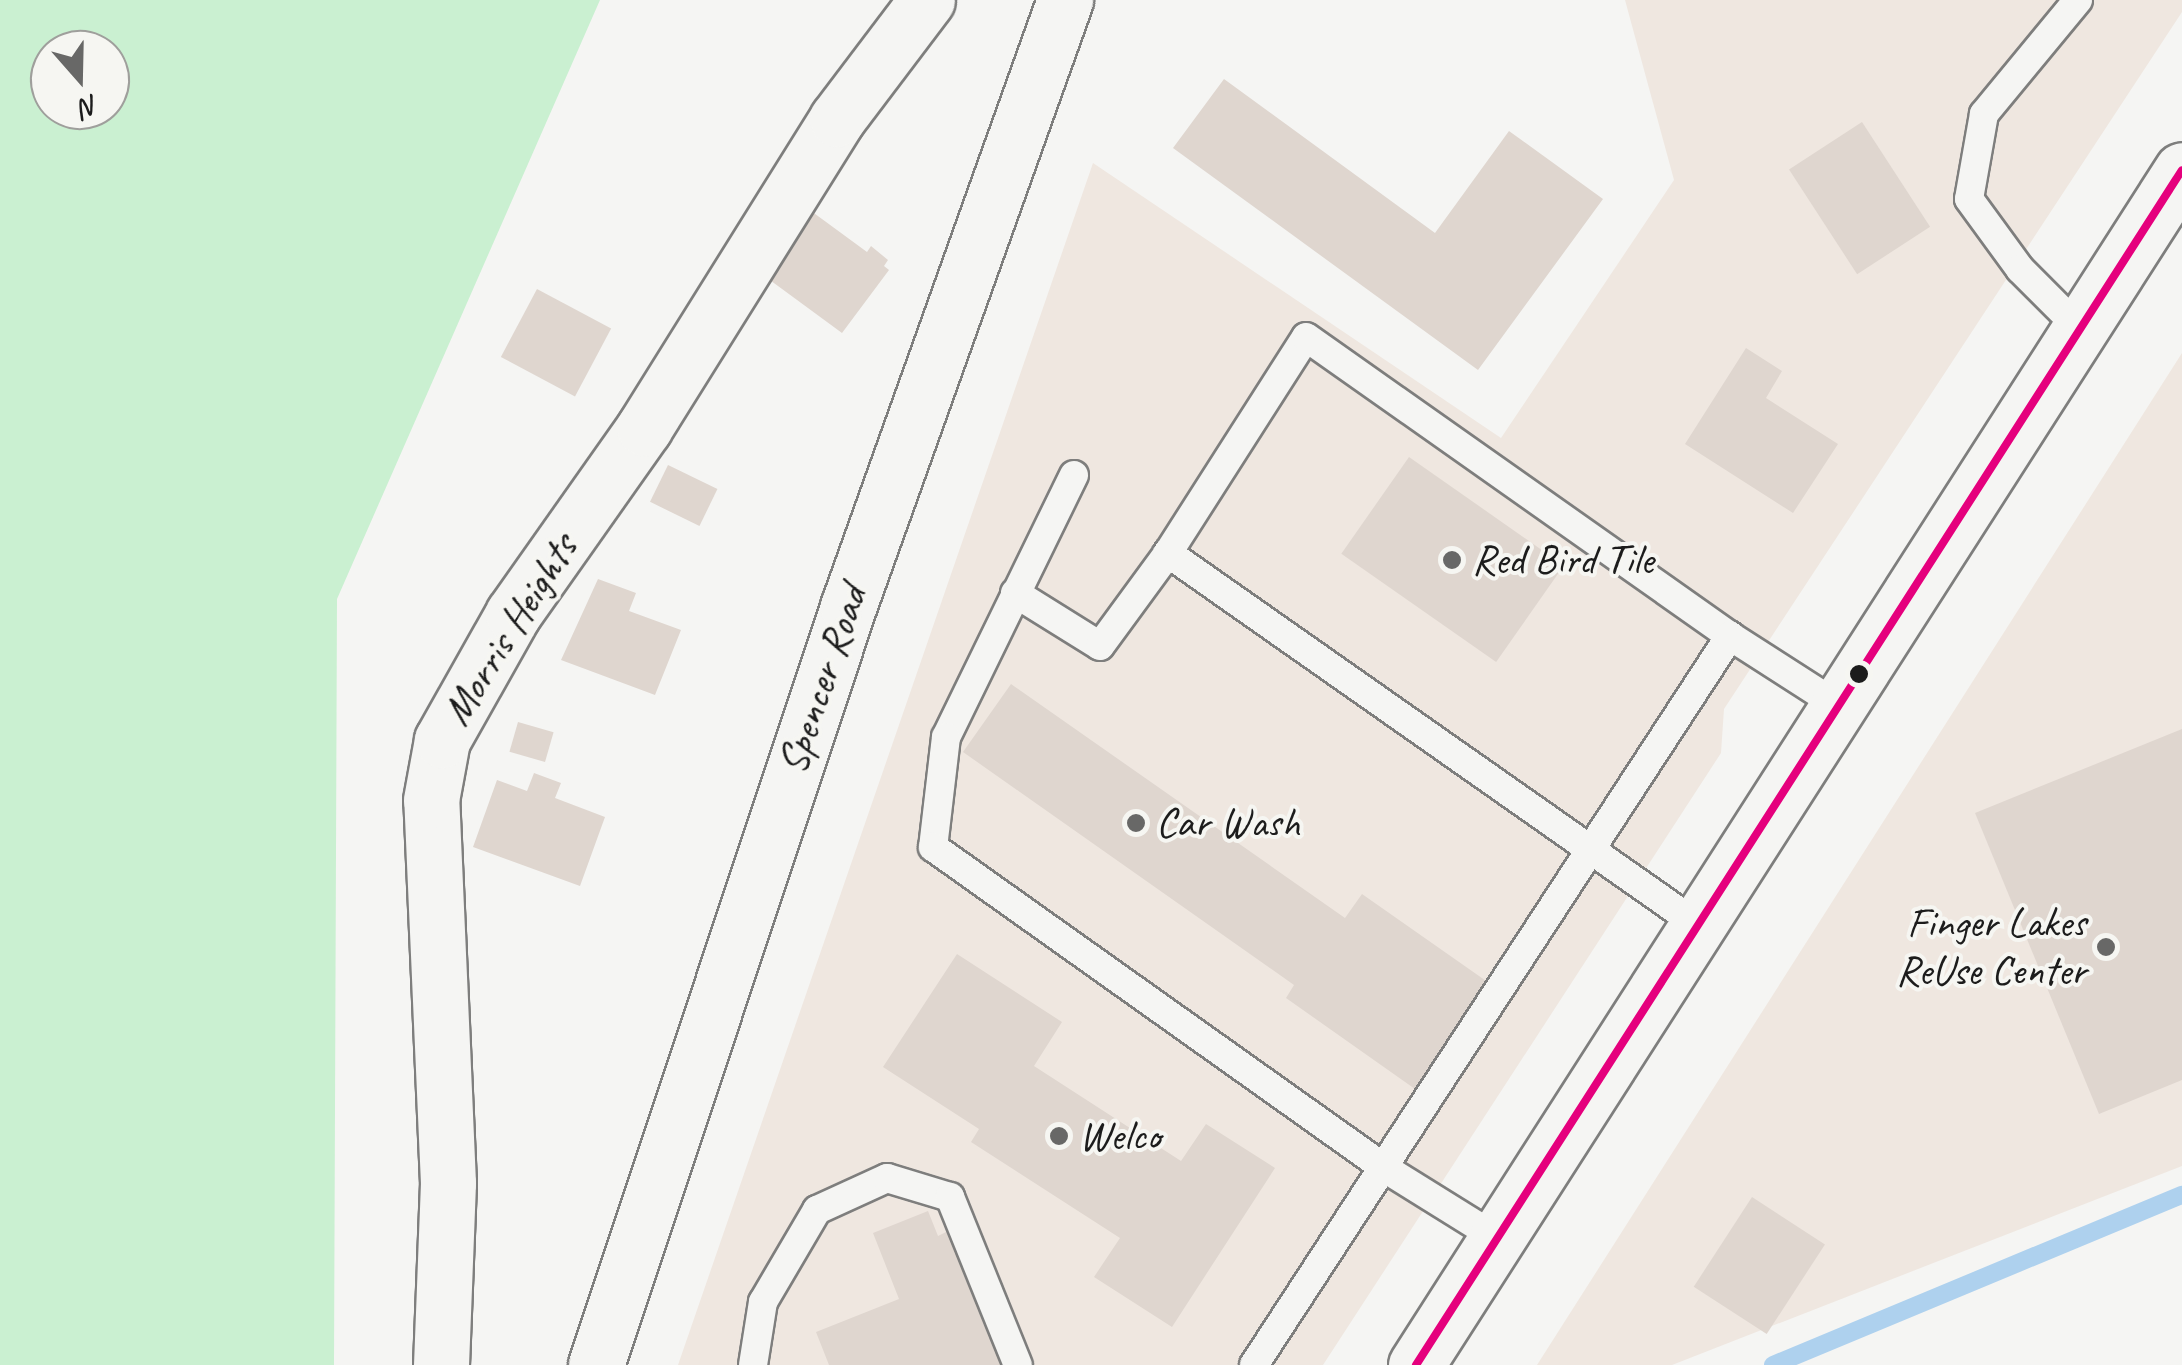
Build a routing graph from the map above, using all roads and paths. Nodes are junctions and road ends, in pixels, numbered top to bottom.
1 (926, 0) edge
2 (1065, 0) edge
3 (2078, 0) edge
4 (2182, 170) edge
5 (2080, 329) junction
6 (1074, 475) dead end
7 (1168, 553) junction
8 (1015, 594) junction
9 (1730, 636) junction
10 (1839, 706) junction
11 (1592, 848) junction
12 (1698, 924) junction
13 (1386, 1168) junction
14 (1497, 1238) junction
15 (441, 1365) edge
16 (596, 1365) edge
17 (753, 1365) edge
18 (1018, 1365) edge
19 (1254, 1365) edge
20 (1416, 1365) edge

1 - 15 street, Morris Heights
2 - 16 street, Spencer Road
3 - 5 lane
4 - 5 street
5 - 10 street
6 - 8 lane
7 - 8 lane
7 - 9 lane
7 - 11 lane
8 - 13 lane
9 - 10 lane
9 - 11 lane
10 - 12 street
11 - 12 lane
11 - 13 lane
12 - 14 street
13 - 14 lane
13 - 19 lane
14 - 20 street
17 - 18 lane

